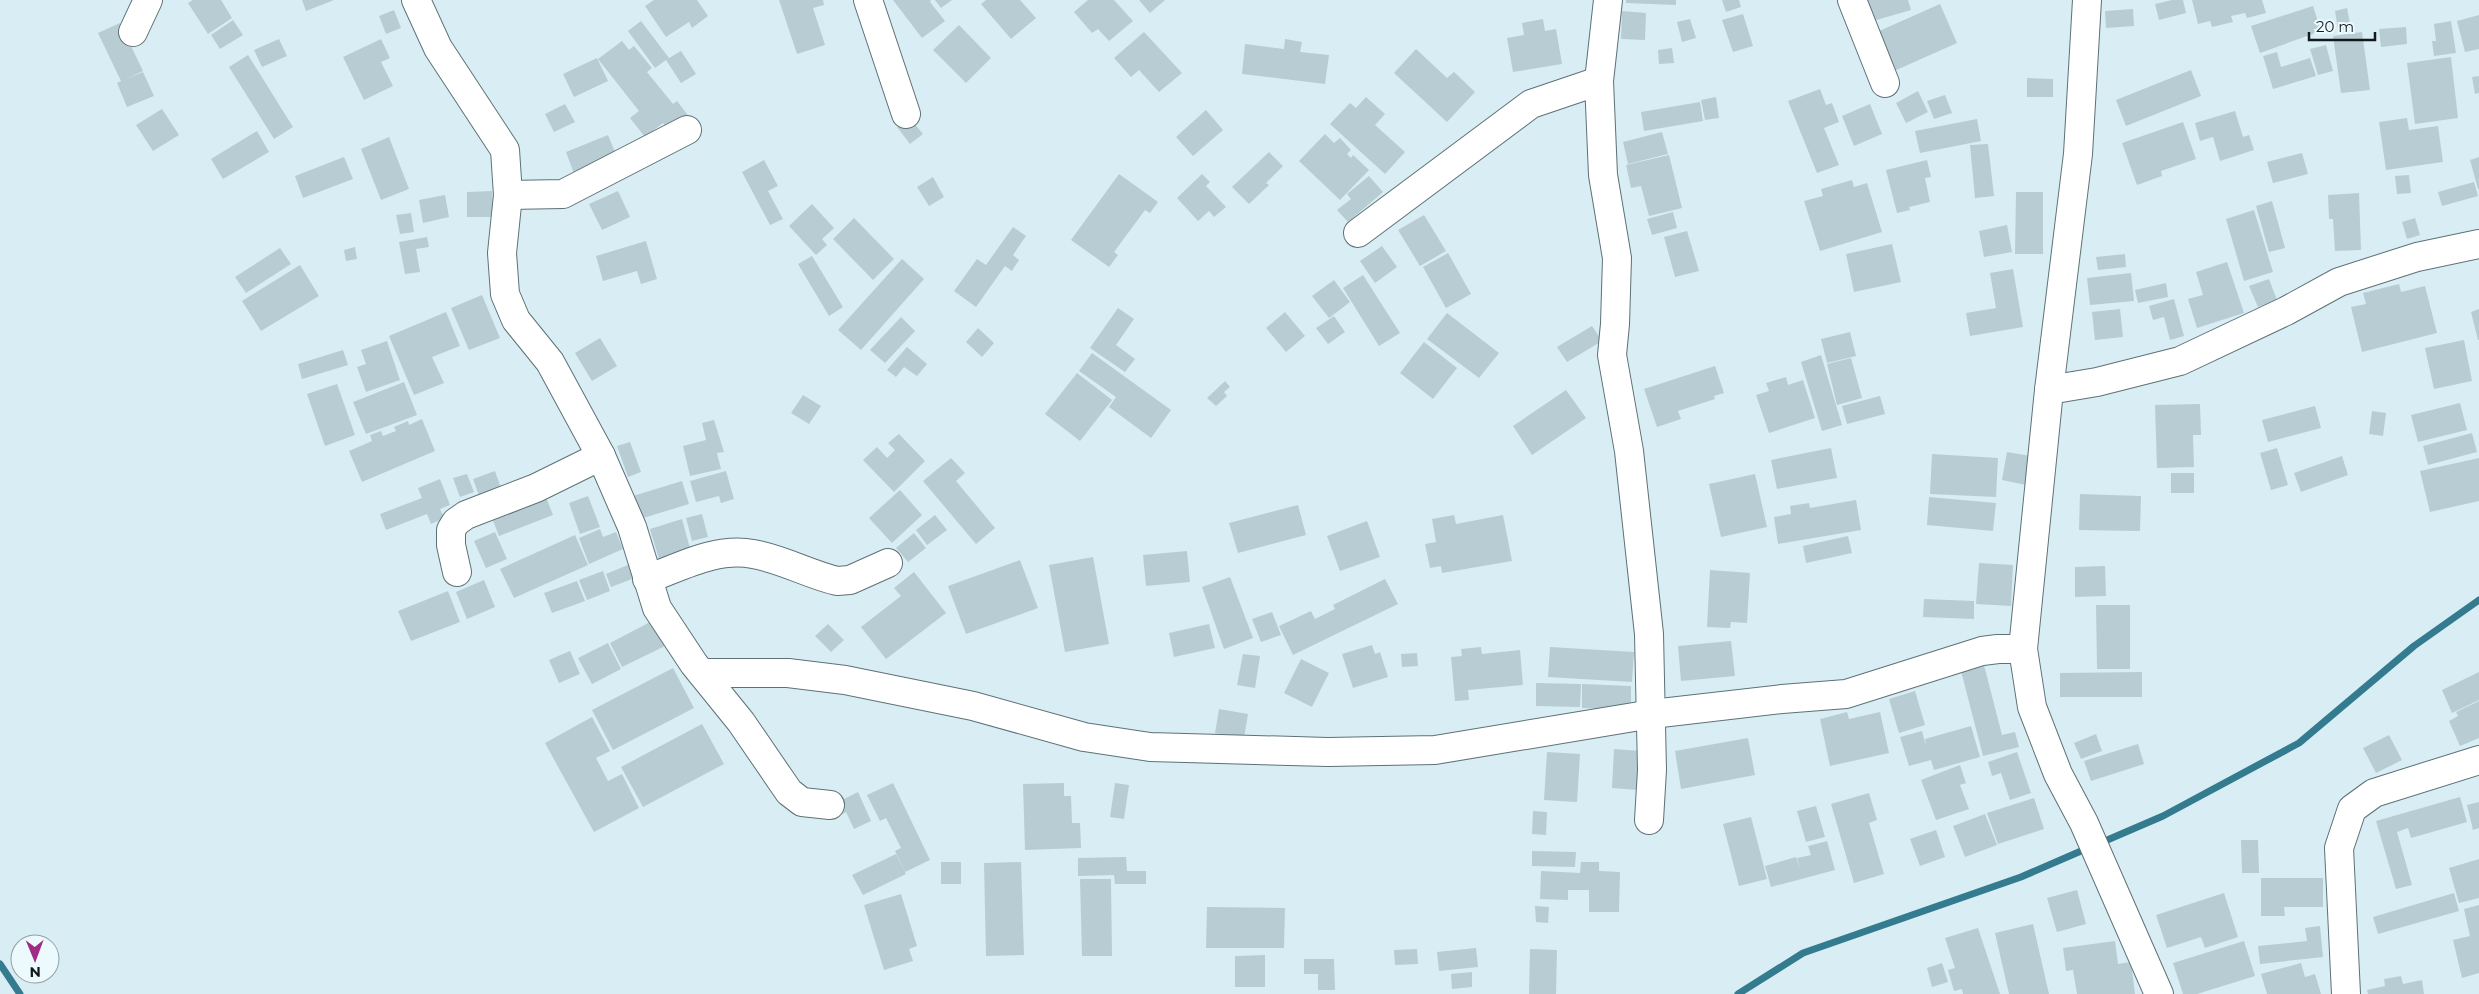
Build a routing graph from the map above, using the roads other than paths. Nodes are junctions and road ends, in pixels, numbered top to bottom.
1 (148, 0) edge
2 (416, 0) edge
3 (868, 0) edge
4 (1608, 0) edge
5 (1852, 0) edge
6 (2087, 0) edge
7 (133, 32) dead end
8 (1599, 81) junction
9 (1885, 84) dead end
10 (906, 114) dead end
11 (686, 130) dead end
12 (508, 195) junction
13 (1358, 233) dead end
14 (2479, 244) edge
15 (2049, 390) junction
16 (601, 456) junction
17 (888, 564) dead end
18 (458, 572) dead end
19 (647, 579) junction
20 (2023, 649) junction
21 (702, 673) junction
22 (1652, 714) junction
23 (2479, 760) edge
24 (830, 805) dead end
25 (1649, 820) dead end
26 (2159, 994) edge
27 (2346, 994) edge

1 - 7 street
2 - 12 street
3 - 10 street
4 - 8 street
5 - 9 street
6 - 15 street
8 - 13 street
8 - 22 street
11 - 12 street
12 - 16 street
14 - 15 street
15 - 20 street
16 - 18 street
16 - 19 street
17 - 19 street
19 - 21 street
20 - 22 street
20 - 26 street
21 - 22 street
21 - 24 street
22 - 25 street
23 - 27 street

